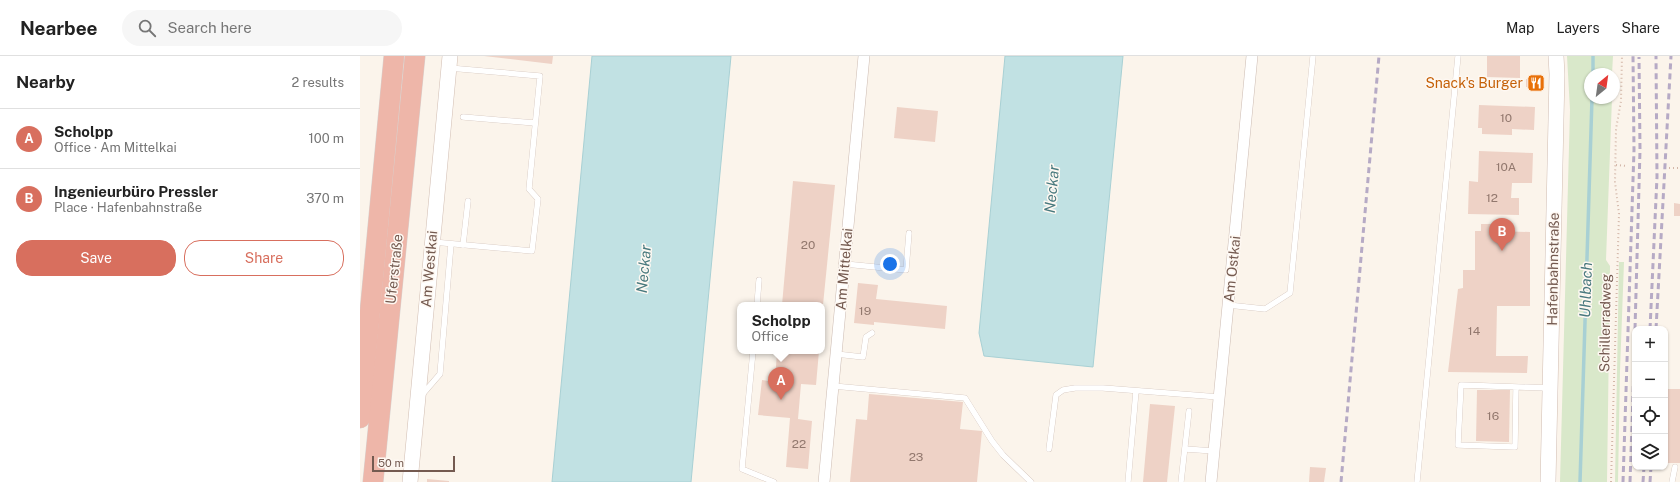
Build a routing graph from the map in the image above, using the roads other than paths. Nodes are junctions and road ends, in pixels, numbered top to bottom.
1 (394, 56) edge
2 (415, 56) edge
3 (864, 56) edge
4 (1252, 56) edge
5 (1312, 56) edge
6 (1458, 56) edge
7 (1556, 56) edge
8 (449, 62) edge
9 (463, 117) dead end
10 (535, 124) junction
11 (468, 201) dead end
12 (909, 233) dead end
13 (431, 242) junction
14 (451, 244) junction
15 (463, 245) junction
16 (844, 264) junction
17 (759, 280) dead end
18 (757, 302) edge
19 (1228, 305) junction
20 (872, 333) dead end
21 (753, 354) edge
22 (836, 354) junction
23 (833, 386) junction
24 (362, 387) edge
25 (1516, 387) junction
26 (1550, 388) junction
27 (1136, 391) junction
28 (1219, 397) junction
29 (417, 401) junction
30 (1189, 411) dead end
31 (360, 418) edge
32 (1049, 449) dead end
33 (1185, 449) junction
34 (1214, 451) junction
35 (1674, 467) dead end
36 (373, 482) edge
37 (410, 482) edge
38 (774, 482) edge
39 (824, 482) edge
40 (1031, 482) edge
41 (1128, 482) edge
42 (1181, 482) edge
43 (1211, 482) edge
44 (1417, 482) edge
45 (1548, 482) edge
46 (1672, 482) edge

1 - 24 highway, Uferstraße
2 - 36 highway, Uferstraße
3 - 16 street, Am Mittelkai
4 - 19 street, Am Ostkai
5 - 19 lane
6 - 44 lane
7 - 26 main road, Hafenbahnstraße
8 - 10 lane
8 - 13 main road, Am Westkai
9 - 10 lane
10 - 15 lane
11 - 15 lane
12 - 16 lane
13 - 14 lane
13 - 29 main road, Am Westkai
14 - 15 lane
14 - 29 lane
16 - 22 street, Am Mittelkai
17 - 18 lane
19 - 28 street, Am Ostkai
20 - 22 lane
21 - 38 lane
22 - 23 street, Am Mittelkai
23 - 39 street, Am Mittelkai
23 - 40 lane
24 - 31 highway, Uferstraße
25 - 25 lane
25 - 26 lane
26 - 45 main road, Hafenbahnstraße
27 - 28 lane
27 - 32 lane
27 - 41 lane
28 - 34 street, Am Ostkai
29 - 37 main road, Am Westkai
30 - 33 lane
33 - 34 lane
33 - 42 lane
34 - 43 street, Am Ostkai
35 - 46 lane

